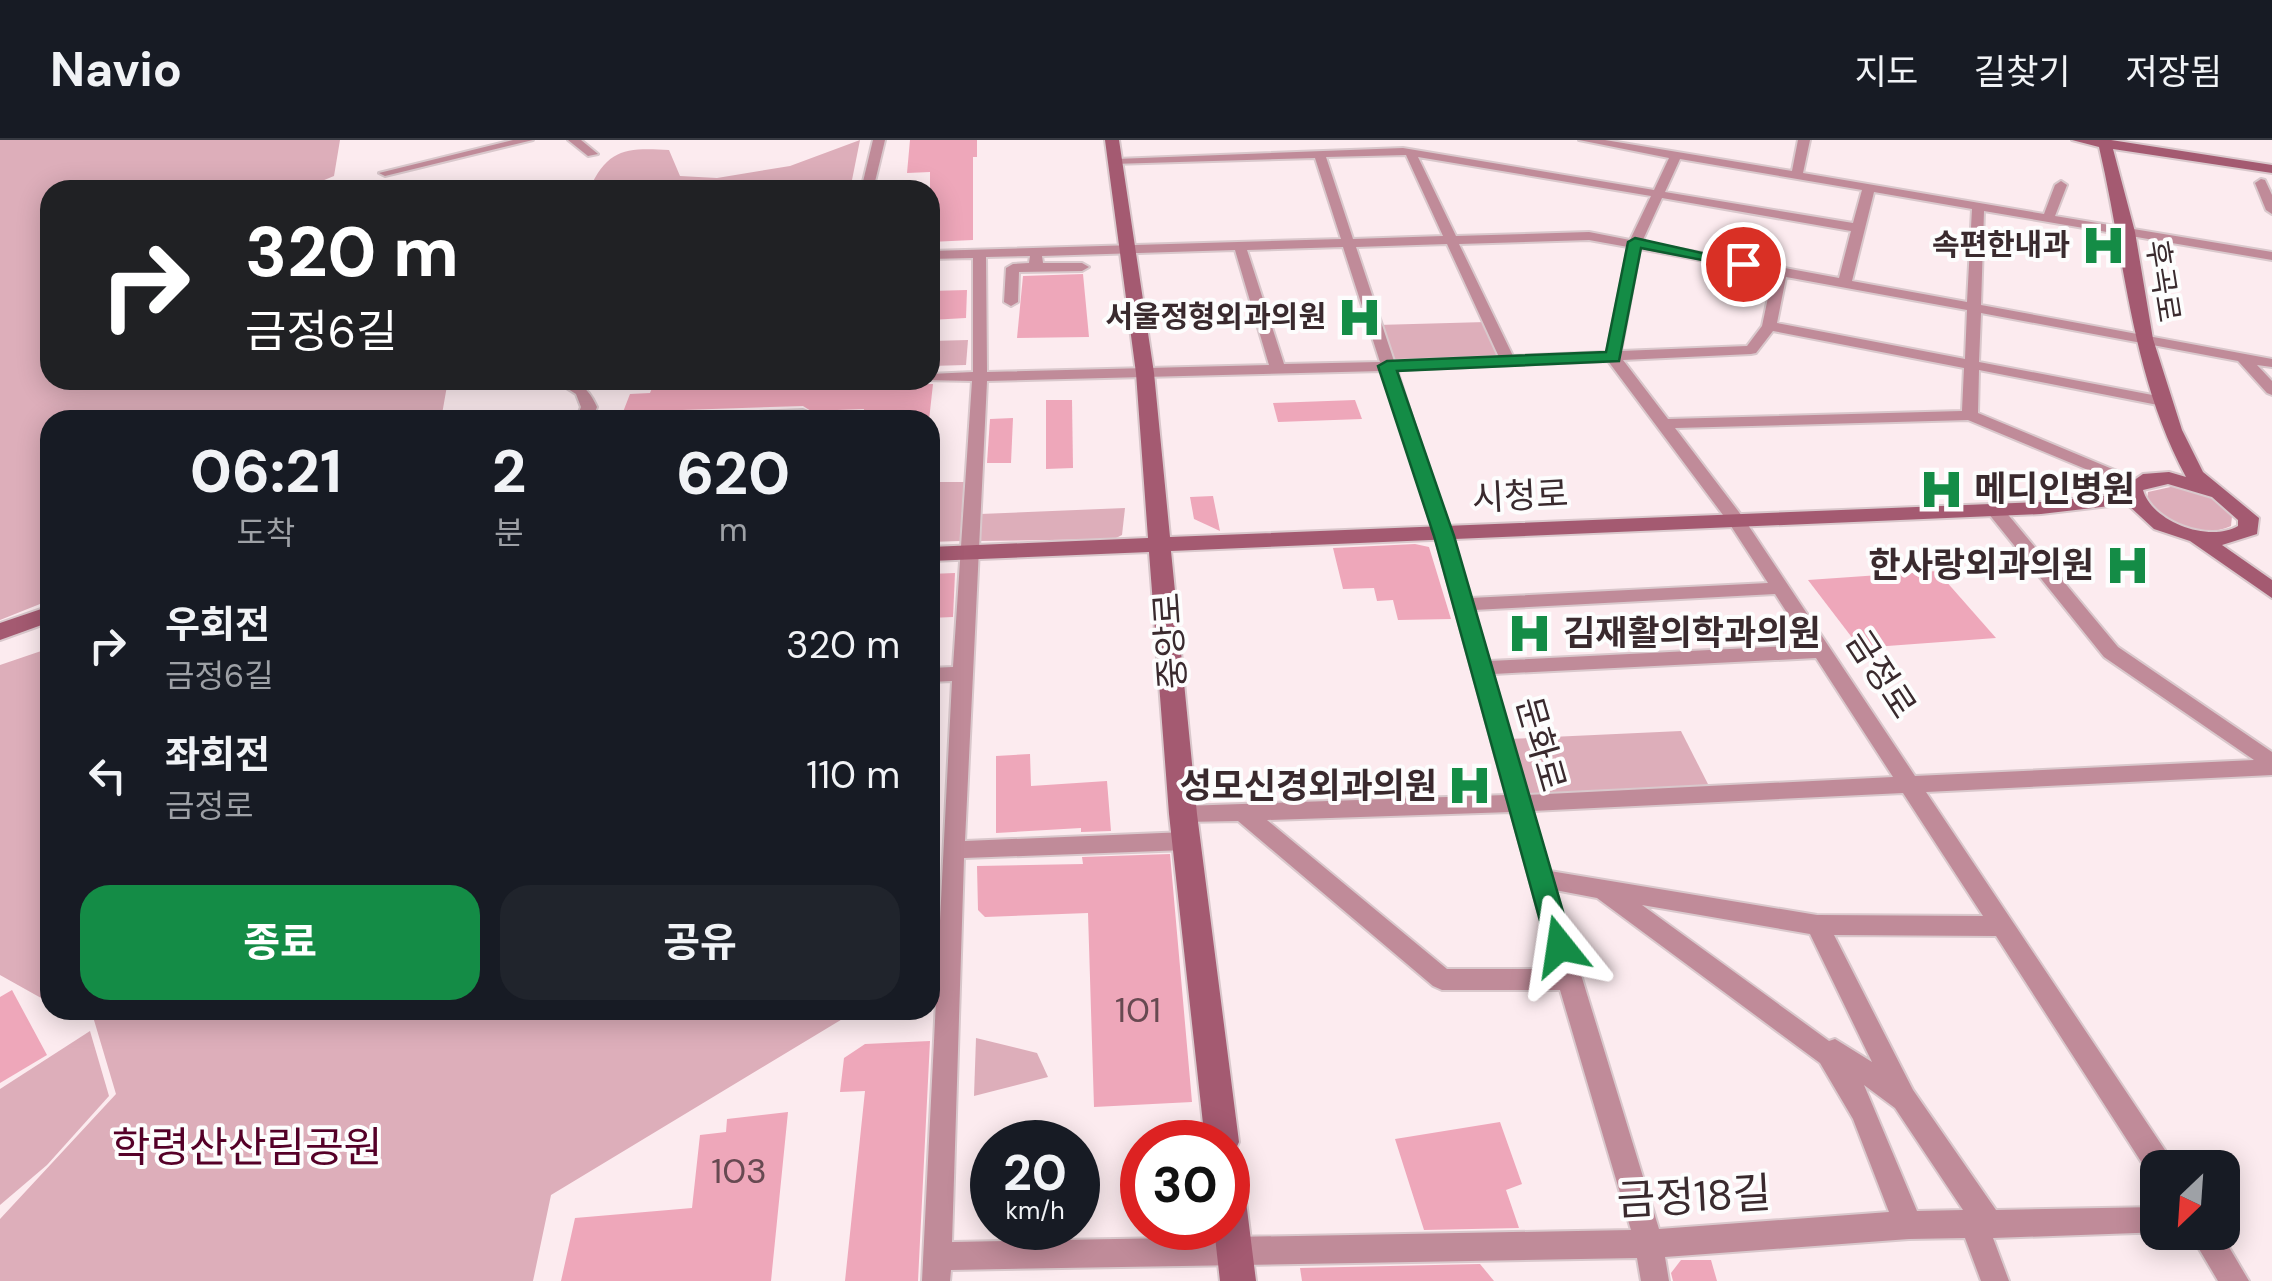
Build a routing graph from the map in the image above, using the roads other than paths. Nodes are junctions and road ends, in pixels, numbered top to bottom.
1 (527, 140) edge
2 (574, 140) edge
3 (879, 140) edge
4 (1112, 140) edge
5 (1284, 140) edge
6 (1585, 140) edge
7 (1804, 140) edge
8 (2079, 140) edge
9 (2104, 142) edge
10 (1408, 148) edge
11 (592, 154) dead end
12 (1319, 154) junction
13 (1676, 154) junction
14 (1116, 162) junction
15 (2272, 169) edge
16 (385, 174) dead end
17 (1797, 175) junction
18 (869, 180) edge
19 (2261, 183) dead end
20 (2061, 185) dead end
21 (1868, 187) junction
22 (1660, 194) junction
23 (1978, 206) junction
24 (2272, 210) edge
25 (2048, 218) junction
26 (1858, 228) junction
27 (2127, 232) junction
28 (1453, 241) junction
29 (1635, 242) junction
30 (1347, 243) junction
31 (1240, 247) junction
32 (1036, 251) junction
33 (1129, 251) junction
34 (979, 253) junction
35 (940, 255) edge
36 (2272, 256) edge
37 (1036, 267) junction
38 (1082, 267) dead end
39 (1780, 271) junction
40 (1845, 281) junction
41 (1011, 302) dead end
42 (1974, 306) junction
43 (1769, 326) junction
44 (2144, 338) junction
45 (1613, 357) junction
46 (2242, 357) junction
47 (1508, 361) junction
48 (1972, 361) junction
49 (2272, 363) edge
50 (1387, 366) junction
51 (1278, 370) junction
52 (1145, 373) junction
53 (980, 377) junction
54 (940, 378) edge
55 (2272, 390) edge
56 (2163, 402) junction
57 (1970, 415) junction
58 (1663, 424) junction
59 (2172, 430) junction
60 (2140, 485) junction
61 (2228, 499) junction
62 (2041, 508) junction
63 (1994, 509) junction
64 (2272, 519) edge
65 (1736, 520) junction
66 (2160, 523) junction
67 (2272, 529) edge
68 (2244, 534) junction
69 (1444, 536) junction
70 (2192, 536) junction
71 (1162, 547) junction
72 (970, 552) junction
73 (940, 554) edge
74 (1780, 588) junction
75 (2269, 588) edge
76 (1464, 604) junction
77 (40, 618) edge
78 (0, 632) edge
79 (1822, 650) junction
80 (1482, 668) junction
81 (962, 674) junction
82 (940, 675) edge
83 (2272, 765) edge
84 (1910, 785) junction
85 (1522, 803) junction
86 (1246, 814) junction
87 (1185, 828) junction
88 (954, 850) junction
89 (1542, 879) junction
90 (1604, 890) junction
91 (1817, 925) junction
92 (2002, 926) junction
93 (1569, 980) junction
94 (1806, 1036) junction
95 (1904, 1099) junction
96 (1219, 1120) edge
97 (2148, 1150) edge
98 (2140, 1221) edge
99 (1981, 1224) junction
100 (1909, 1226) junction
101 (1649, 1244) junction
102 (2215, 1250) edge
103 (1236, 1264) edge
104 (936, 1268) edge
105 (1656, 1281) edge
106 (1995, 1281) edge
107 (2235, 1281) edge

1 - 16 street
2 - 11 street
3 - 18 street
4 - 14 street, 중앙로
5 - 12 street
6 - 13 street
7 - 17 street
8 - 9 street
9 - 15 street
9 - 27 street, 후곡로
10 - 12 street
10 - 22 street
10 - 28 street
12 - 14 street
12 - 30 street, 문화로
13 - 17 street
13 - 22 street
14 - 33 street, 중앙로
17 - 21 street
19 - 24 street
20 - 25 street
21 - 23 street
21 - 26 street
22 - 26 street
22 - 29 street
23 - 25 street
23 - 42 street
25 - 27 street
26 - 40 street
27 - 36 street
27 - 44 street, 후곡로
28 - 29 street
28 - 30 street
28 - 47 street
29 - 39 street
29 - 45 street
30 - 31 street
30 - 50 street, 문화로
31 - 33 street
31 - 51 street
32 - 33 street
32 - 34 street
32 - 37 street
33 - 52 street, 중앙로
34 - 35 street
34 - 53 street
37 - 38 street
37 - 41 street
39 - 40 street
39 - 43 street
40 - 42 street
42 - 44 street
42 - 48 street
43 - 45 street
43 - 48 street
44 - 46 street
44 - 56 street, 후곡로
45 - 47 street
45 - 58 street, 금정로
46 - 49 street
46 - 55 street
47 - 50 street
48 - 56 street
48 - 57 street
50 - 51 street
50 - 69 street, 문화로
51 - 52 street
52 - 53 street
52 - 71 street, 중앙로
53 - 54 street
53 - 72 street
56 - 59 street, 후곡로
57 - 58 street
57 - 60 street
58 - 65 street, 금정로
59 - 60 street
59 - 61 street, 후곡로
60 - 61 street
60 - 62 street
60 - 66 street
61 - 64 street
61 - 68 street
62 - 63 street, 시청로
62 - 66 street
63 - 65 street, 시청로
63 - 83 street
65 - 69 street, 시청로
65 - 74 street, 금정로
66 - 70 street
67 - 68 street
68 - 70 street
68 - 75 street
69 - 71 street, 시청로
69 - 76 street, 문화로
70 - 75 street
71 - 72 street, 시청로
71 - 87 street, 중앙로
72 - 73 street, 시청로
72 - 81 street
74 - 76 street
74 - 79 street, 금정로
76 - 80 street, 문화로
77 - 78 street
79 - 80 street
79 - 84 street, 금정로
80 - 85 street, 문화로
81 - 82 street
81 - 88 street
83 - 84 street
84 - 85 street
84 - 92 street, 금정로
85 - 86 street
85 - 89 street, 문화로
86 - 87 street
86 - 93 street
87 - 88 street
87 - 96 street, 중앙로
88 - 104 street
89 - 90 street
89 - 93 street, 문화로
90 - 91 street
90 - 94 street
91 - 92 street
91 - 95 street
92 - 97 street, 금정로
93 - 101 street, 문화로
94 - 95 street
94 - 100 street
95 - 99 street
98 - 99 street, 금정18길
99 - 100 street, 금정18길
99 - 106 street
100 - 101 street, 금정18길
101 - 103 street, 금정18길
101 - 105 street, 문화로
102 - 107 street
103 - 104 street, 금정18길

